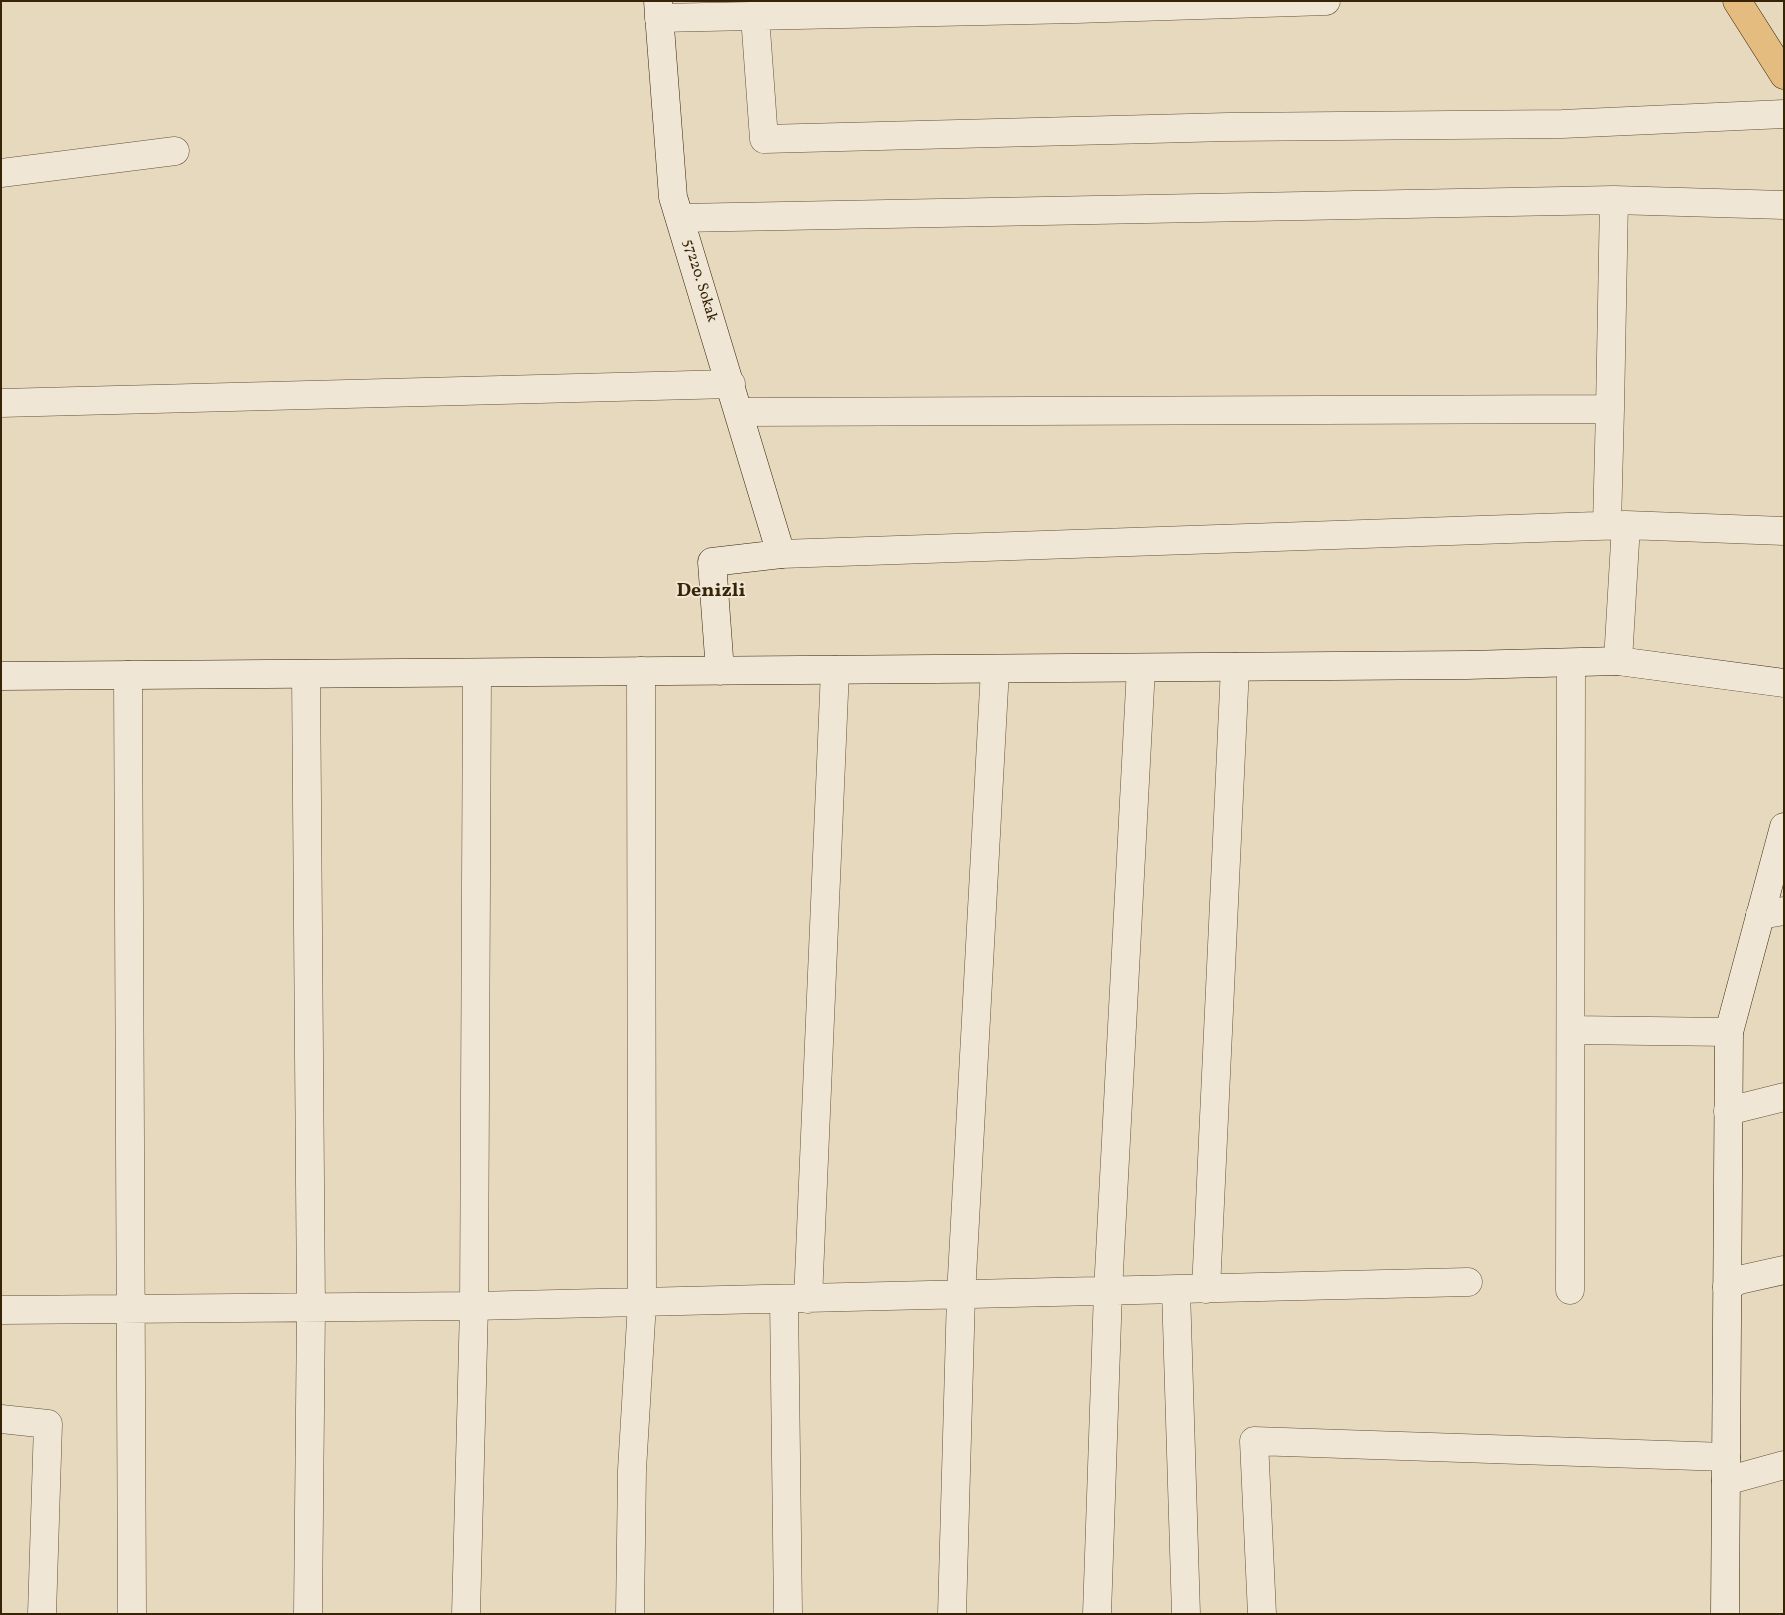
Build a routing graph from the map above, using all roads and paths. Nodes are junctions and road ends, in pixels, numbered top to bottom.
1 (1326, 1) edge
2 (1737, 1) edge
3 (658, 10) edge
4 (754, 16) junction
5 (1780, 62) edge
6 (1784, 114) edge
7 (175, 151) dead end
8 (1, 173) edge
9 (1614, 200) junction
10 (1784, 205) edge
11 (680, 218) junction
12 (730, 384) junction
13 (1, 403) edge
14 (1610, 409) junction
15 (739, 412) junction
16 (1617, 525) junction
17 (1784, 530) edge
18 (781, 554) junction
19 (1618, 661) junction
20 (1572, 663) junction
21 (1235, 667) junction
22 (1141, 668) junction
23 (995, 669) junction
24 (835, 670) junction
25 (720, 671) junction
26 (641, 672) junction
27 (477, 673) junction
28 (306, 674) junction
29 (128, 675) junction
30 (1, 676) edge
31 (1784, 683) edge
32 (1784, 827) edge
33 (1772, 913) edge
34 (1571, 1030) junction
35 (1728, 1032) junction
36 (1784, 1097) edge
37 (1728, 1111) junction
38 (1784, 1270) edge
39 (1468, 1282) dead end
40 (1727, 1287) junction
41 (1206, 1289) junction
42 (1176, 1290) junction
43 (1570, 1290) dead end
44 (1108, 1291) junction
45 (961, 1295) junction
46 (796, 1299) junction
47 (642, 1303) junction
48 (474, 1306) junction
49 (311, 1308) junction
50 (1, 1310) edge
51 (130, 1310) junction
52 (1, 1419) edge
53 (1784, 1465) edge
54 (1726, 1469) junction
55 (42, 1614) edge
56 (132, 1614) edge
57 (308, 1614) edge
58 (466, 1614) edge
59 (630, 1614) edge
60 (788, 1614) edge
61 (952, 1614) edge
62 (1097, 1614) edge
63 (1186, 1614) edge
64 (1262, 1614) edge
65 (1725, 1614) edge

1 - 4 street
2 - 5 main road
3 - 4 street
3 - 11 street, 57220. Sokak
4 - 6 street
7 - 8 street
9 - 10 street
9 - 11 street
9 - 14 street
11 - 12 street, 57220. Sokak
12 - 13 street
12 - 15 street, 57220. Sokak
14 - 15 street
14 - 16 street
15 - 18 street, 57220. Sokak
16 - 17 street
16 - 18 street
16 - 19 street
18 - 25 street
19 - 20 street
19 - 31 street
20 - 21 street
20 - 34 street
21 - 22 street
21 - 41 street
22 - 23 street
22 - 44 street
23 - 24 street
23 - 45 street
24 - 25 street
24 - 46 street
25 - 26 street
26 - 27 street
26 - 47 street
27 - 28 street
27 - 48 street
28 - 29 street
28 - 49 street
29 - 30 street
29 - 51 street
32 - 33 street
33 - 35 street
34 - 35 street
34 - 43 street
35 - 37 street
36 - 37 street
37 - 40 street
38 - 40 street
39 - 41 street
40 - 54 street
41 - 42 street
42 - 44 street
42 - 63 street
44 - 45 street
44 - 62 street
45 - 46 street
45 - 61 street
46 - 47 street
46 - 60 street
47 - 48 street
47 - 59 street
48 - 49 street
48 - 58 street
49 - 51 street
49 - 57 street
50 - 51 street
51 - 56 street
52 - 55 street
53 - 54 street
54 - 64 street
54 - 65 street

